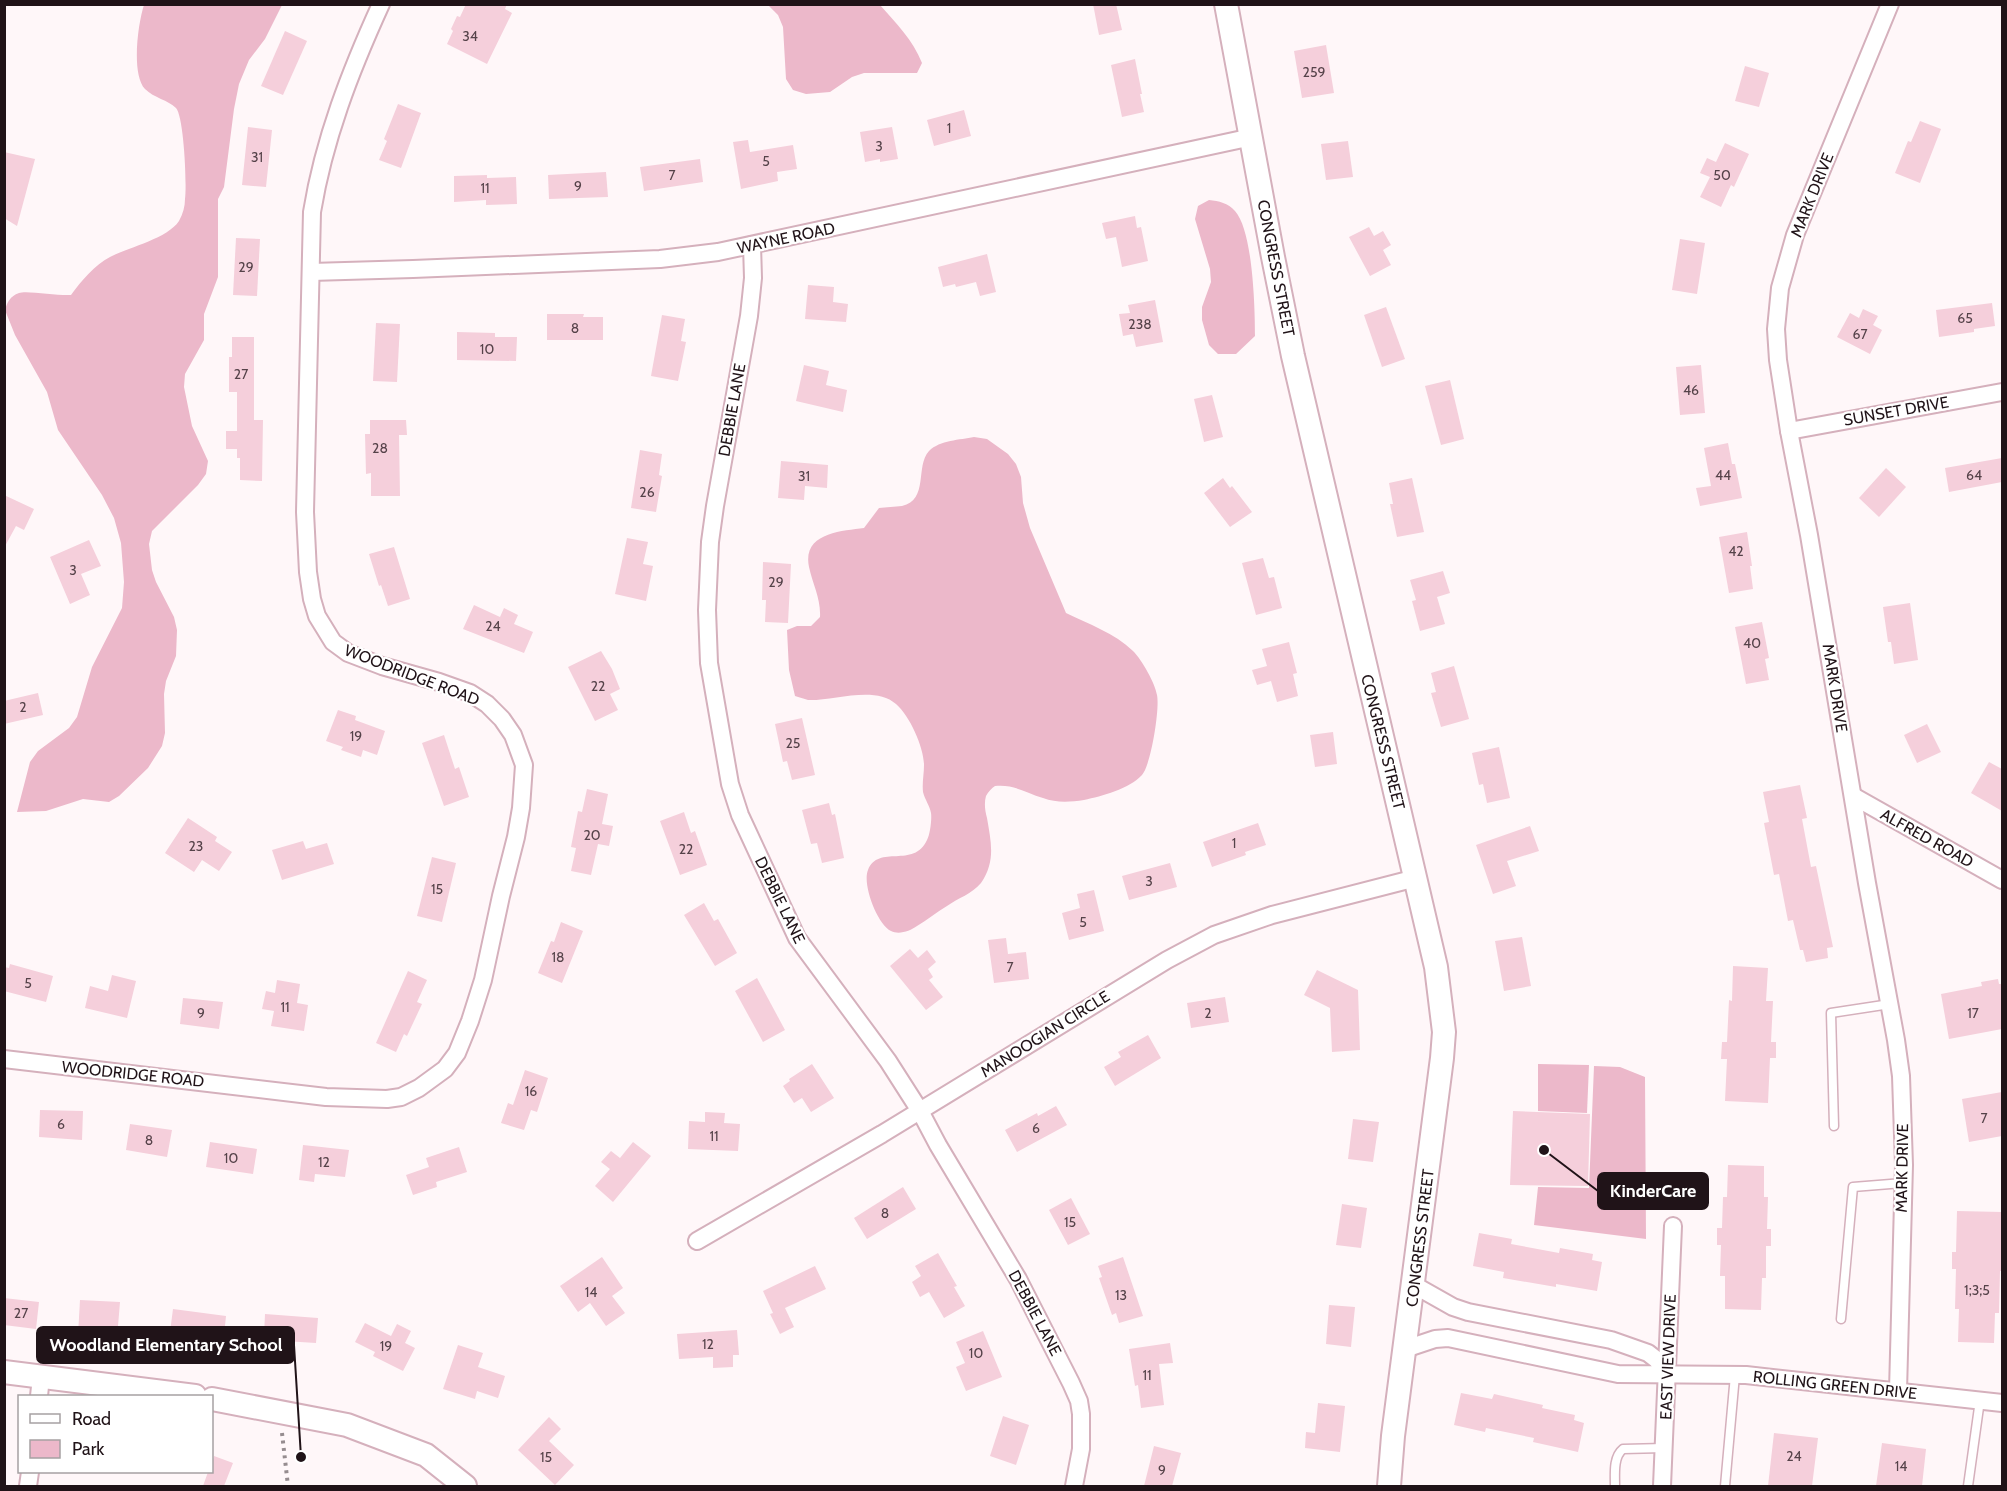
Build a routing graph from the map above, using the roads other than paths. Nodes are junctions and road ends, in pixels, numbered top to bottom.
1 (381, 4) edge
2 (1226, 4) edge
3 (1890, 4) edge
4 (1251, 137) junction
5 (752, 245) junction
6 (311, 272) junction
7 (2002, 392) edge
8 (1789, 431) junction
9 (1853, 796) junction
10 (1416, 878) junction
11 (2002, 880) edge
12 (1890, 1004) junction
13 (4, 1059) edge
14 (920, 1111) junction
15 (1834, 1126) dead end
16 (1903, 1183) junction
17 (1673, 1227) dead end
18 (697, 1241) dead end
19 (1414, 1285) junction
20 (1841, 1319) dead end
21 (1405, 1348) junction
22 (4, 1372) edge
23 (1667, 1375) junction
24 (1735, 1375) junction
25 (40, 1387) edge
26 (1898, 1391) junction
27 (178, 1395) edge
28 (213, 1399) edge
29 (1980, 1400) junction
30 (2002, 1403) edge
31 (1664, 1448) junction
32 (465, 1486) edge
33 (1074, 1486) edge
34 (1389, 1486) edge
35 (1615, 1486) edge
36 (1662, 1486) edge
37 (1725, 1486) edge
38 (1968, 1486) edge

1 - 6 street, WOODRIDGE ROAD
2 - 4 main road, CONGRESS STREET
3 - 8 street, MARK DRIVE
4 - 5 street, WAYNE ROAD
4 - 10 main road, CONGRESS STREET
5 - 6 street, WAYNE ROAD
5 - 14 street, DEBBIE LANE
6 - 13 street, WOODRIDGE ROAD
7 - 8 street, SUNSET DRIVE
8 - 9 street, MARK DRIVE
9 - 11 street, ALFRED ROAD
9 - 12 street, MARK DRIVE
10 - 14 street, MANOOGIAN CIRCLE
10 - 19 main road, CONGRESS STREET
12 - 15 lane
12 - 16 street, MARK DRIVE
14 - 18 street, MANOOGIAN CIRCLE
14 - 33 street, DEBBIE LANE
16 - 20 lane
16 - 26 street, MARK DRIVE
17 - 23 street, EAST VIEW DRIVE
19 - 21 main road, CONGRESS STREET
19 - 23 street
21 - 23 street, ROLLING GREEN DRIVE
21 - 34 main road, CONGRESS STREET
22 - 25 main road
23 - 24 street, ROLLING GREEN DRIVE
23 - 31 street, EAST VIEW DRIVE
24 - 26 street, ROLLING GREEN DRIVE
24 - 37 lane
25 - 27 main road
26 - 29 street, ROLLING GREEN DRIVE
28 - 32 main road
29 - 30 street, ROLLING GREEN DRIVE
29 - 38 lane
31 - 35 lane
31 - 36 street, EAST VIEW DRIVE

